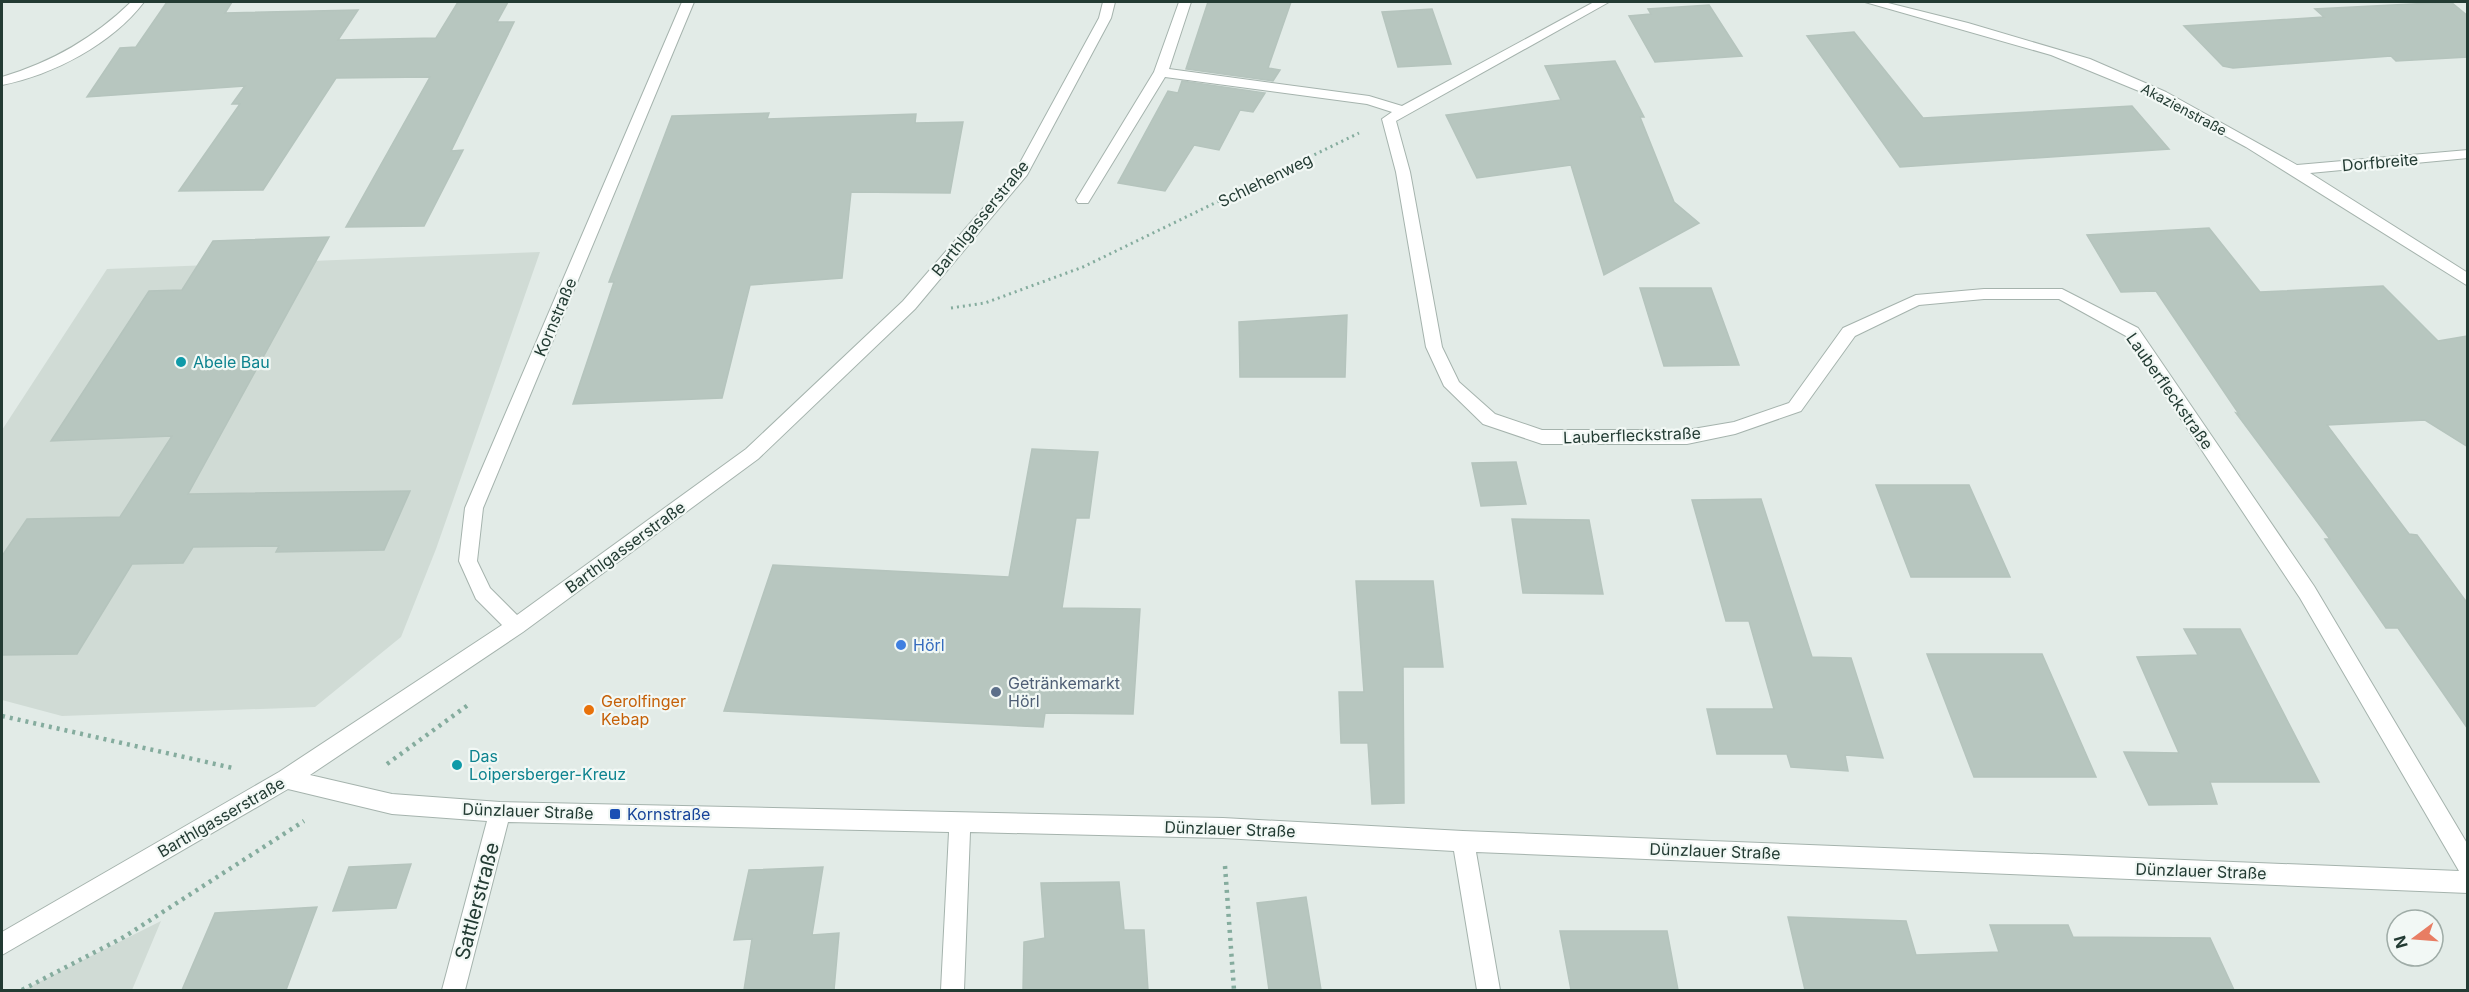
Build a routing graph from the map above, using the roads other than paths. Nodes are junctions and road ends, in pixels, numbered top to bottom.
1 (138, 2) edge
2 (688, 2) edge
3 (1109, 2) edge
4 (1185, 2) edge
5 (1603, 2) edge
6 (1871, 2) edge
7 (1161, 72) junction
8 (2, 81) edge
9 (1396, 115) junction
10 (2468, 154) edge
11 (2293, 170) junction
12 (1083, 200) dead end
13 (2468, 281) edge
14 (516, 626) junction
15 (286, 780) junction
16 (500, 812) junction
17 (960, 821) junction
18 (1463, 841) junction
19 (2468, 866) edge
20 (2468, 882) edge
21 (2, 944) edge
22 (453, 990) edge
23 (952, 990) edge
24 (1488, 990) edge

1 - 8 street
2 - 14 street, Kornstraße
3 - 14 street, Barthlgasserstraße
4 - 7 street
5 - 9 street
6 - 11 street, Akazienstraße
7 - 9 street
7 - 12 street
9 - 19 street, Lauberfleckstraße
10 - 11 street, Dorfbreite
11 - 13 street, Akazienstraße
14 - 15 street, Barthlgasserstraße
15 - 16 street, Dünzlauer Straße
15 - 21 street, Barthlgasserstraße
16 - 17 street, Dünzlauer Straße
16 - 22 street, Sattlerstraße
17 - 18 street, Dünzlauer Straße
17 - 23 street
18 - 20 street, Dünzlauer Straße
18 - 24 street

